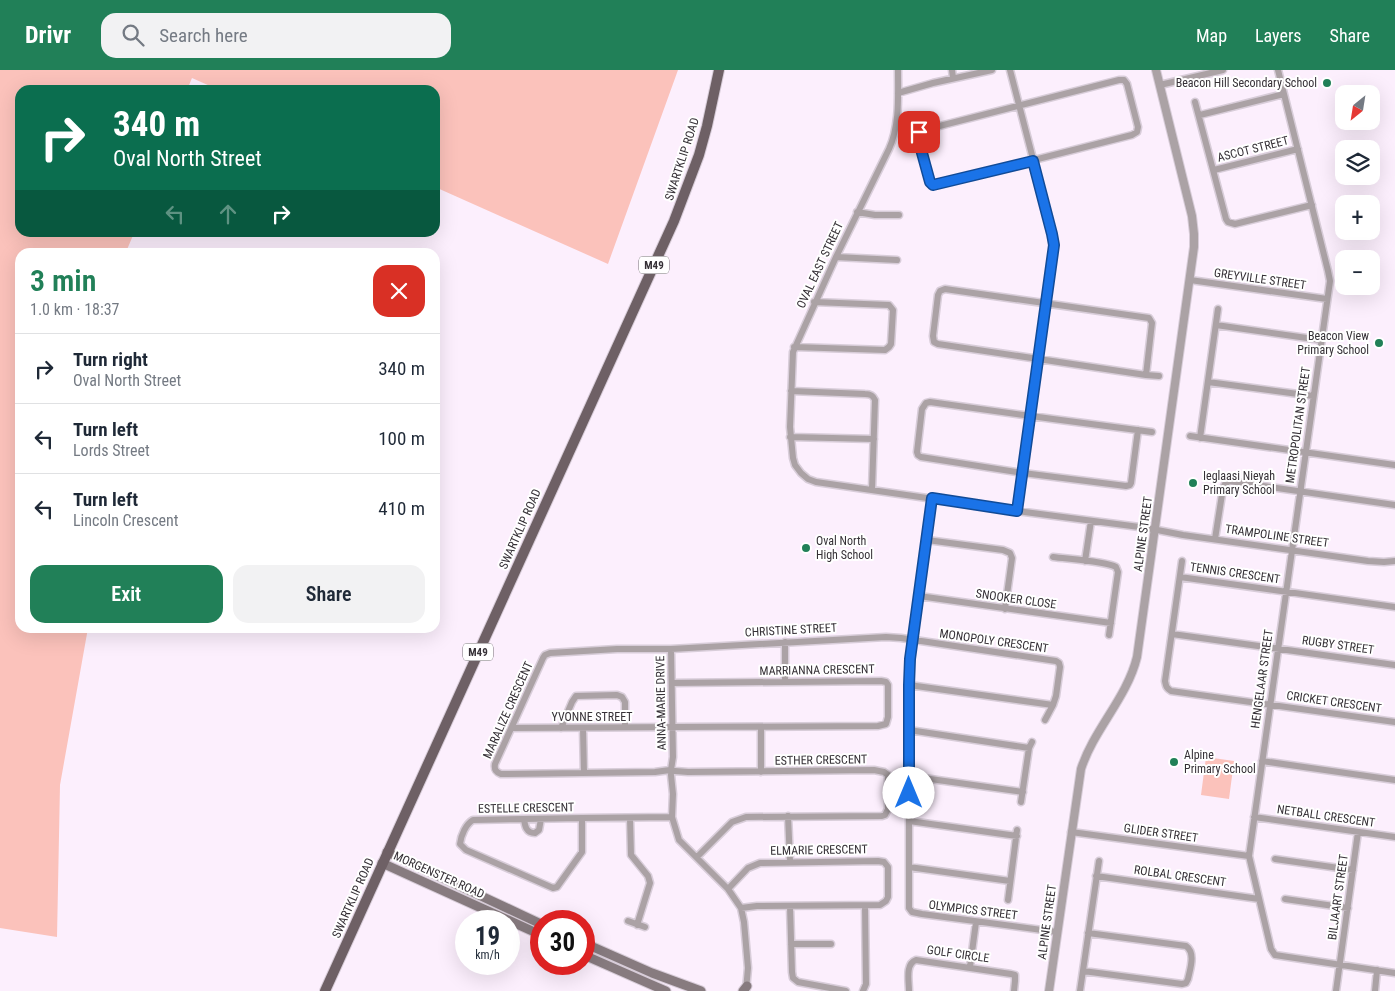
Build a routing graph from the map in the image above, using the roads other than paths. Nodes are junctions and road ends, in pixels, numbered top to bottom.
1 (718, 70) edge
2 (898, 70) edge
3 (952, 70) edge
4 (992, 70) edge
5 (1010, 70) edge
6 (1156, 70) edge
7 (1223, 70) edge
8 (1278, 70) edge
9 (953, 78) junction
10 (1160, 85) junction
11 (898, 93) junction
12 (1284, 94) junction
13 (1195, 102) dead end
14 (1020, 106) junction
15 (1200, 115) junction
16 (1298, 149) junction
17 (1033, 161) junction
18 (1214, 170) junction
19 (1312, 205) junction
20 (857, 212) junction
21 (899, 215) dead end
22 (836, 257) junction
23 (897, 260) dead end
24 (1190, 280) junction
25 (1327, 299) junction
26 (814, 302) junction
27 (1046, 303) junction
28 (1218, 309) dead end
29 (1216, 325) junction
30 (1321, 340) junction
31 (794, 348) junction
32 (1039, 359) junction
33 (1146, 375) junction
34 (1159, 376) dead end
35 (1208, 382) junction
36 (791, 391) junction
37 (1313, 396) junction
38 (1031, 416) junction
39 (1138, 430) junction
40 (1152, 432) dead end
41 (790, 436) junction
42 (1190, 436) dead end
43 (1200, 438) junction
44 (874, 439) junction
45 (1306, 453) junction
46 (1395, 465) edge
47 (1023, 473) junction
48 (801, 474) joint
49 (872, 490) junction
50 (1300, 491) junction
51 (932, 498) junction
52 (1395, 505) edge
53 (1017, 511) junction
54 (1091, 521) junction
55 (1156, 530) junction
56 (1215, 539) junction
57 (927, 540) junction
58 (1292, 550) junction
59 (1053, 557) dead end
60 (1085, 561) junction
61 (1182, 561) dead end
62 (1395, 561) edge
63 (1180, 577) junction
64 (1286, 592) junction
65 (919, 596) junction
66 (1395, 607) edge
67 (1005, 609) junction
68 (1111, 623) junction
69 (1172, 634) junction
70 (1109, 635) dead end
71 (912, 641) junction
72 (785, 642) junction
73 (1278, 648) junction
74 (672, 649) junction
75 (1395, 665) edge
76 (785, 682) junction
77 (672, 683) junction
78 (909, 685) junction
79 (1053, 705) junction
80 (1270, 706) junction
81 (1045, 720) dead end
82 (1395, 722) edge
83 (760, 727) junction
84 (512, 728) junction
85 (561, 728) junction
86 (583, 728) junction
87 (625, 728) junction
88 (672, 728) junction
89 (910, 730) junction
90 (1262, 761) junction
91 (673, 772) junction
92 (761, 772) junction
93 (584, 773) junction
94 (909, 776) junction
95 (1395, 780) edge
96 (1023, 792) junction
97 (1021, 802) dead end
98 (788, 816) junction
99 (672, 817) junction
100 (582, 818) junction
101 (630, 818) junction
102 (1254, 818) junction
103 (524, 819) junction
104 (541, 819) junction
105 (909, 821) junction
106 (1071, 832) junction
107 (1358, 832) junction
108 (1395, 837) edge
109 (387, 852) junction
110 (1249, 856) junction
111 (696, 857) junction
112 (1275, 859) dead end
113 (1098, 861) dead end
114 (790, 862) junction
115 (382, 863) junction
116 (909, 867) junction
117 (1353, 870) junction
118 (1096, 876) junction
119 (1010, 880) junction
120 (728, 889) junction
121 (1260, 899) junction
122 (1285, 899) dead end
123 (1008, 900) dead end
124 (790, 906) junction
125 (865, 906) junction
126 (741, 908) junction
127 (1348, 908) junction
128 (530, 919) edge
129 (628, 921) dead end
130 (976, 922) junction
131 (637, 925) junction
132 (645, 928) dead end
133 (530, 930) edge
134 (1057, 932) junction
135 (1088, 933) junction
136 (792, 944) junction
137 (832, 944) dead end
138 (595, 948) edge
139 (595, 960) edge
140 (1339, 965) junction
141 (970, 967) junction
142 (1378, 970) junction
143 (1083, 971) junction
144 (1395, 973) edge
145 (745, 989) edge
146 (325, 991) edge
147 (666, 991) edge
148 (702, 991) edge
149 (846, 991) edge
150 (863, 991) edge
151 (909, 991) edge
152 (1014, 991) edge
153 (1049, 991) edge
154 (1080, 991) edge
155 (1336, 991) edge
156 (1375, 991) edge

1 - 109 main road, SWARTKLIP ROAD / M49
2 - 11 street, OVAL EAST STREET
3 - 9 street
4 - 9 street
5 - 14 street
6 - 10 street, ALPINE STREET
7 - 10 street
8 - 12 street, METROPOLITAN STREET
9 - 11 street
10 - 24 street, ALPINE STREET
11 - 20 street, OVAL EAST STREET
12 - 15 street
12 - 16 street, METROPOLITAN STREET
13 - 15 street
14 - 17 street
14 - 17 street
14 - 17 street
15 - 18 street
16 - 18 street, ASCOT STREET
16 - 19 street, METROPOLITAN STREET
17 - 27 street
18 - 19 street
19 - 25 street, METROPOLITAN STREET
20 - 21 street
20 - 22 street, OVAL EAST STREET
22 - 23 street
22 - 26 street, OVAL EAST STREET
24 - 25 street, GREYVILLE STREET
24 - 55 street, ALPINE STREET
25 - 30 street, METROPOLITAN STREET
26 - 31 street, OVAL EAST STREET
26 - 31 street
27 - 32 street
27 - 32 street
27 - 33 street
28 - 29 street
29 - 30 street
29 - 35 street
30 - 37 street, METROPOLITAN STREET
31 - 36 street, OVAL EAST STREET
32 - 33 street
32 - 38 street
33 - 34 street
35 - 37 street
35 - 43 street
36 - 41 street, OVAL EAST STREET
36 - 44 street
37 - 45 street, METROPOLITAN STREET
38 - 39 street
38 - 47 street
38 - 47 street
39 - 40 street
39 - 47 street
41 - 44 street
41 - 48 street, OVAL EAST STREET
42 - 43 street
43 - 45 street
44 - 49 street
45 - 46 street
45 - 50 street, METROPOLITAN STREET
47 - 53 street
48 - 49 street, TRAMPOLINE STREET
49 - 51 street, TRAMPOLINE STREET
50 - 52 street
50 - 56 street
50 - 58 street, METROPOLITAN STREET
51 - 53 street, TRAMPOLINE STREET
51 - 57 street, OLYMPICS STREET
53 - 54 street, TRAMPOLINE STREET
54 - 55 street, TRAMPOLINE STREET
54 - 60 street
55 - 56 street, TRAMPOLINE STREET
55 - 106 street, ALPINE STREET
56 - 58 street, TRAMPOLINE STREET
57 - 65 street, OLYMPICS STREET
57 - 67 street
58 - 62 street, TRAMPOLINE STREET
58 - 64 street, HENGELAAR STREET
59 - 60 street
60 - 68 street
61 - 63 street, TENNIS CRESCENT
63 - 64 street, TENNIS CRESCENT
63 - 69 street, TENNIS CRESCENT
64 - 66 street
64 - 73 street, HENGELAAR STREET
65 - 67 street, SNOOKER CLOSE
65 - 71 street, OLYMPICS STREET
67 - 68 street, SNOOKER CLOSE
68 - 70 street
69 - 73 street, RUGBY STREET
69 - 80 street, TENNIS CRESCENT
71 - 72 street, CHRISTINE STREET
71 - 78 street, OLYMPICS STREET
71 - 79 street, MONOPOLY CRESCENT
72 - 74 street, CHRISTINE STREET
72 - 76 street
73 - 75 street, RUGBY STREET
73 - 80 street, HENGELAAR STREET
74 - 77 street, ANNA-MARIE DRIVE
74 - 84 street, MARALIZE CRESCENT
76 - 77 street, MARRIANNA CRESCENT
76 - 83 street, MARRIANNA CRESCENT
77 - 88 street, ANNA-MARIE DRIVE
78 - 79 street
78 - 89 street, OLYMPICS STREET
79 - 81 street, MONOPOLY CRESCENT
80 - 82 street, CRICKET CRESCENT
80 - 90 street, HENGELAAR STREET
83 - 88 street, MARRIANNA CRESCENT
83 - 92 street
84 - 85 street, YVONNE STREET
84 - 93 street, MARALIZE CRESCENT
85 - 86 street, YVONNE STREET
85 - 87 street
86 - 87 street, YVONNE STREET
86 - 93 street
87 - 88 street, YVONNE STREET
88 - 91 street, ANNA-MARIE DRIVE
89 - 94 street, OLYMPICS STREET
89 - 96 street
90 - 95 street
90 - 102 street, HENGELAAR STREET
91 - 92 street, ESTHER CRESCENT
91 - 93 street, MARALIZE CRESCENT
91 - 99 street, ANNA-MARIE DRIVE
92 - 98 street, ESTHER CRESCENT
94 - 96 street
94 - 105 street, OLYMPICS STREET
96 - 97 street
98 - 111 street, ESTHER CRESCENT
98 - 114 street
99 - 101 street, ESTELLE CRESCENT
99 - 111 street, ANNA-MARIE DRIVE
100 - 101 street, ESTELLE CRESCENT
100 - 103 street, ESTELLE CRESCENT
100 - 104 street, ESTELLE CRESCENT
101 - 131 street
102 - 107 street, NETBALL CRESCENT
102 - 110 street, HENGELAAR STREET
103 - 104 street, ESTELLE CRESCENT
103 - 104 street
105 - 116 street, OLYMPICS STREET
105 - 119 street
106 - 110 street, GLIDER STREET
106 - 134 street, ALPINE STREET
107 - 108 street, NETBALL CRESCENT
107 - 117 street, BILJAART STREET
109 - 115 main road, SWARTKLIP ROAD / M49
109 - 128 main road, MORGENSTER ROAD
110 - 121 street, HENGELAAR STREET
111 - 120 street, ANNA-MARIE DRIVE
112 - 117 street
113 - 118 street
114 - 120 street, ELMARIE CRESCENT
114 - 125 street, ELMARIE CRESCENT
115 - 133 main road, MORGENSTER ROAD
115 - 146 main road, SWARTKLIP ROAD / M49
116 - 119 street
116 - 130 street, OLYMPICS STREET
117 - 127 street, BILJAART STREET
118 - 121 street, ROLBAL CRESCENT
118 - 135 street
119 - 123 street
120 - 126 street, ANNA-MARIE DRIVE
121 - 140 street, HENGELAAR STREET
122 - 127 street
124 - 125 street, ELMARIE CRESCENT
124 - 126 street, ELMARIE CRESCENT
124 - 136 street
125 - 150 street
126 - 145 street, ANNA-MARIE DRIVE
127 - 140 street, BILJAART STREET
129 - 131 street
130 - 134 street, OLYMPICS STREET
130 - 141 street
131 - 132 street
134 - 153 street, ALPINE STREET
135 - 143 street
135 - 143 street
136 - 137 street
136 - 149 street
138 - 148 main road
139 - 147 main road
140 - 142 street, HENGELAAR STREET
140 - 155 street, BILJAART STREET
141 - 151 street, GOLF CIRCLE
141 - 152 street, GOLF CIRCLE
142 - 144 street, HENGELAAR STREET
142 - 156 street
143 - 154 street

